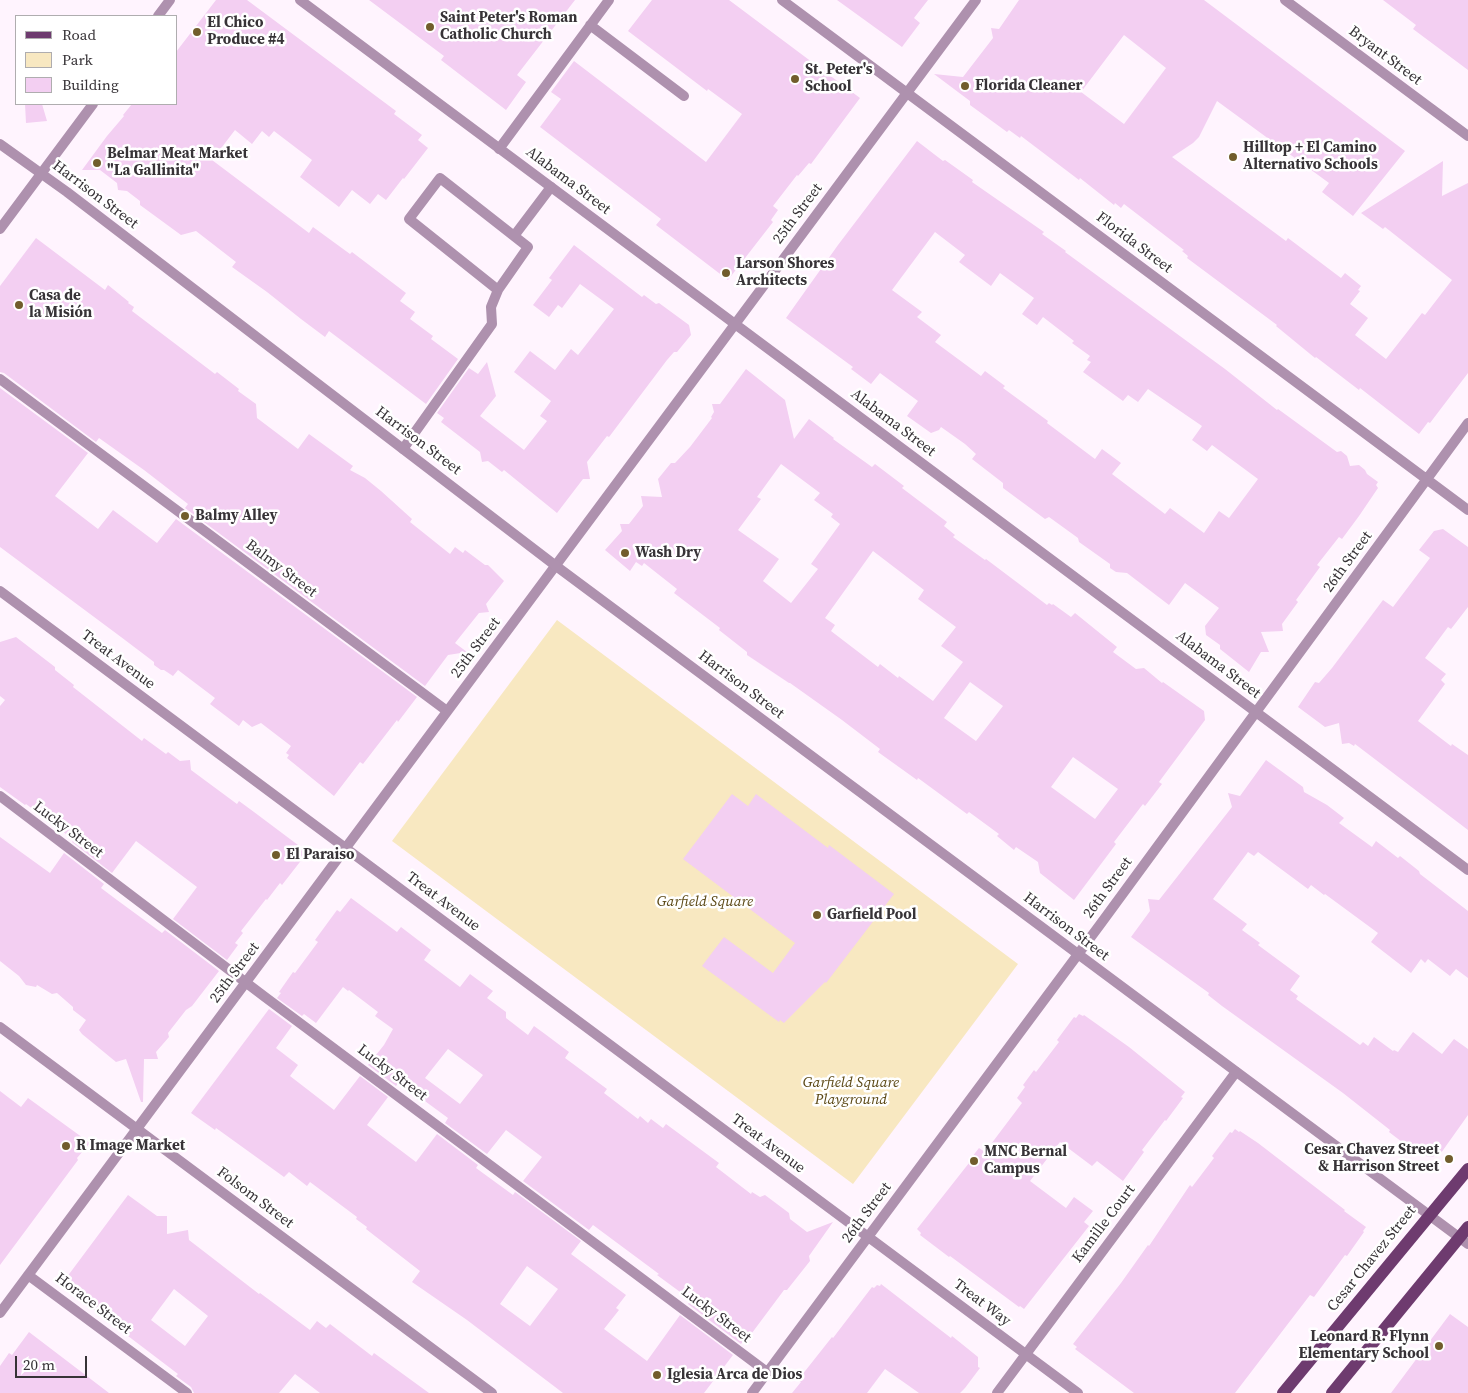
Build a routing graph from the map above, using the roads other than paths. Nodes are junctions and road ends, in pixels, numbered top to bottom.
1 (170, 0) edge
2 (300, 0) edge
3 (609, 0) edge
4 (782, 0) edge
5 (976, 0) edge
6 (1285, 0) edge
7 (159, 15) edge
8 (590, 25) junction
9 (907, 93) junction
10 (684, 96) dead end
11 (92, 105) edge
12 (1468, 136) edge
13 (0, 144) edge
14 (499, 148) junction
15 (41, 173) junction
16 (551, 187) junction
17 (0, 229) edge
18 (514, 236) junction
19 (498, 290) junction
20 (735, 325) junction
21 (0, 379) edge
22 (1468, 423) edge
23 (402, 449) junction
24 (1426, 479) junction
25 (1468, 510) edge
26 (556, 566) junction
27 (0, 591) edge
28 (447, 712) junction
29 (1256, 712) junction
30 (0, 796) edge
31 (346, 848) junction
32 (1468, 870) edge
33 (1078, 954) junction
34 (246, 983) junction
35 (0, 1027) edge
36 (1236, 1072) junction
37 (137, 1129) junction
38 (1468, 1169) edge
39 (1429, 1215) junction
40 (1468, 1228) edge
41 (868, 1237) junction
42 (1464, 1241) edge
43 (28, 1275) junction
44 (0, 1313) edge
45 (1026, 1354) junction
46 (767, 1372) junction
47 (187, 1393) edge
48 (492, 1393) edge
49 (752, 1393) edge
50 (996, 1393) edge
51 (1078, 1393) edge
52 (1283, 1393) edge
53 (1332, 1393) edge

1 - 7 street
2 - 14 street, Alabama Street
3 - 8 street
4 - 9 street, Florida Street
5 - 9 street, 25th Street
6 - 12 street, Bryant Street
8 - 10 street
8 - 14 street
9 - 20 street, 25th Street
9 - 24 street, Florida Street
11 - 15 street
13 - 15 street, Harrison Street
14 - 16 street, Alabama Street
15 - 17 street
15 - 23 street, Harrison Street
16 - 18 street
16 - 20 street, Alabama Street
18 - 19 street
18 - 19 street
19 - 23 street
20 - 26 street, 25th Street
20 - 29 street, Alabama Street
21 - 28 street, Balmy Street
22 - 24 street, 26th Street
23 - 26 street, Harrison Street
24 - 25 street, Florida Street
24 - 29 street, 26th Street
26 - 28 street, 25th Street
26 - 33 street, Harrison Street
27 - 31 street, Treat Avenue
28 - 31 street, 25th Street
29 - 32 street, Alabama Street
29 - 33 street, 26th Street
30 - 34 street, Lucky Street
31 - 34 street, 25th Street
31 - 41 street, Treat Avenue
33 - 36 street, Harrison Street
33 - 41 street, 26th Street
34 - 37 street, 25th Street
34 - 46 street, Lucky Street
35 - 37 street, Folsom Street
36 - 39 street, Harrison Street
36 - 45 street, Kamille Court
37 - 43 street, 25th Street
37 - 48 street, Folsom Street
38 - 39 main road, Cesar Chavez Street
39 - 42 street, Harrison Street
39 - 52 main road, Cesar Chavez Street
40 - 42 main road
41 - 45 street, Treat Way
41 - 46 street, 26th Street
42 - 53 main road
43 - 44 street, 25th Street
43 - 47 street, Horace Street
45 - 50 street, Kamille Court
45 - 51 street, Treat Way
46 - 49 street, 26th Street

